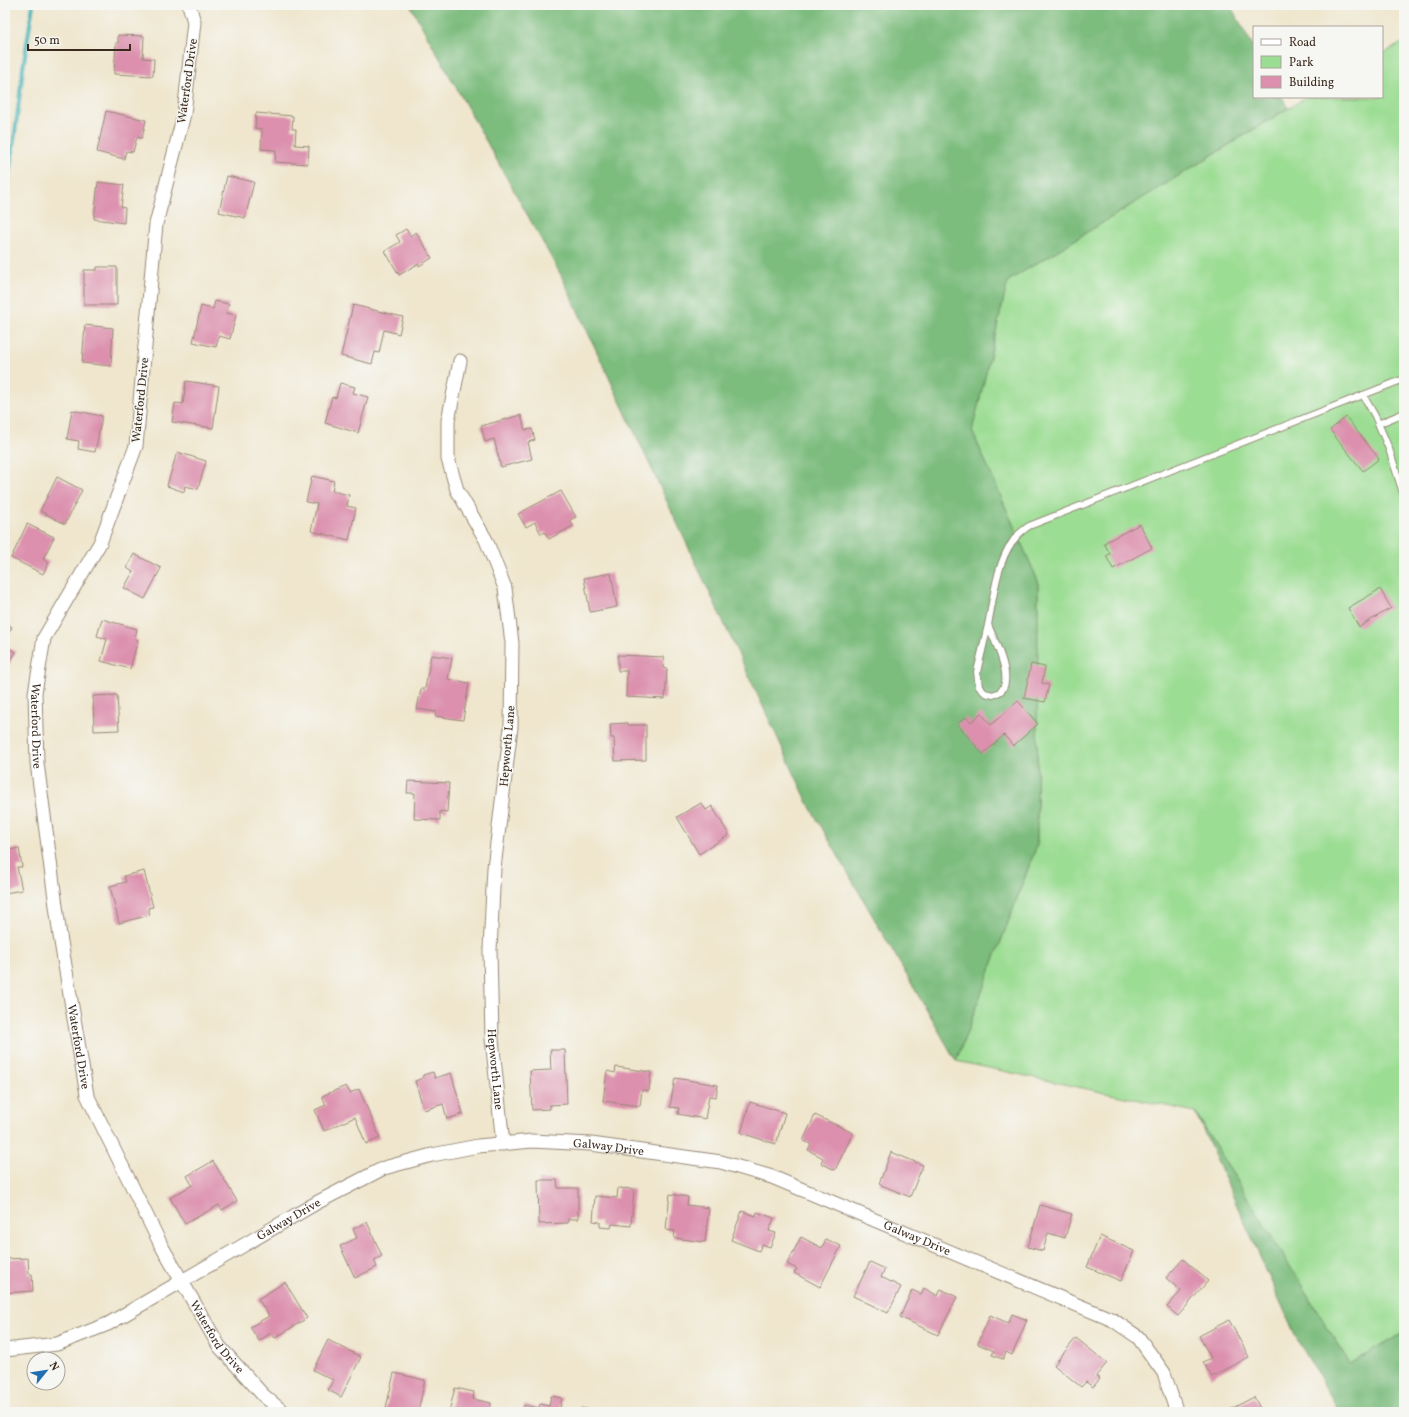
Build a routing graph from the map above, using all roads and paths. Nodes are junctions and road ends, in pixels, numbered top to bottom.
1 (189, 5) edge
2 (460, 361) dead end
3 (1404, 379) edge
4 (1363, 395) junction
5 (1404, 413) edge
6 (1378, 424) junction
7 (1404, 496) edge
8 (988, 625) junction
9 (503, 1144) junction
10 (183, 1281) junction
11 (5, 1350) edge
12 (283, 1412) edge
13 (1176, 1412) edge

1 - 10 street, Waterford Drive
2 - 9 street, Hepworth Lane
3 - 4 lane
4 - 6 lane
4 - 8 lane
5 - 6 lane
6 - 7 lane
8 - 8 lane
9 - 10 street, Galway Drive
9 - 13 street, Galway Drive
10 - 11 street, Galway Drive
10 - 12 street, Waterford Drive

